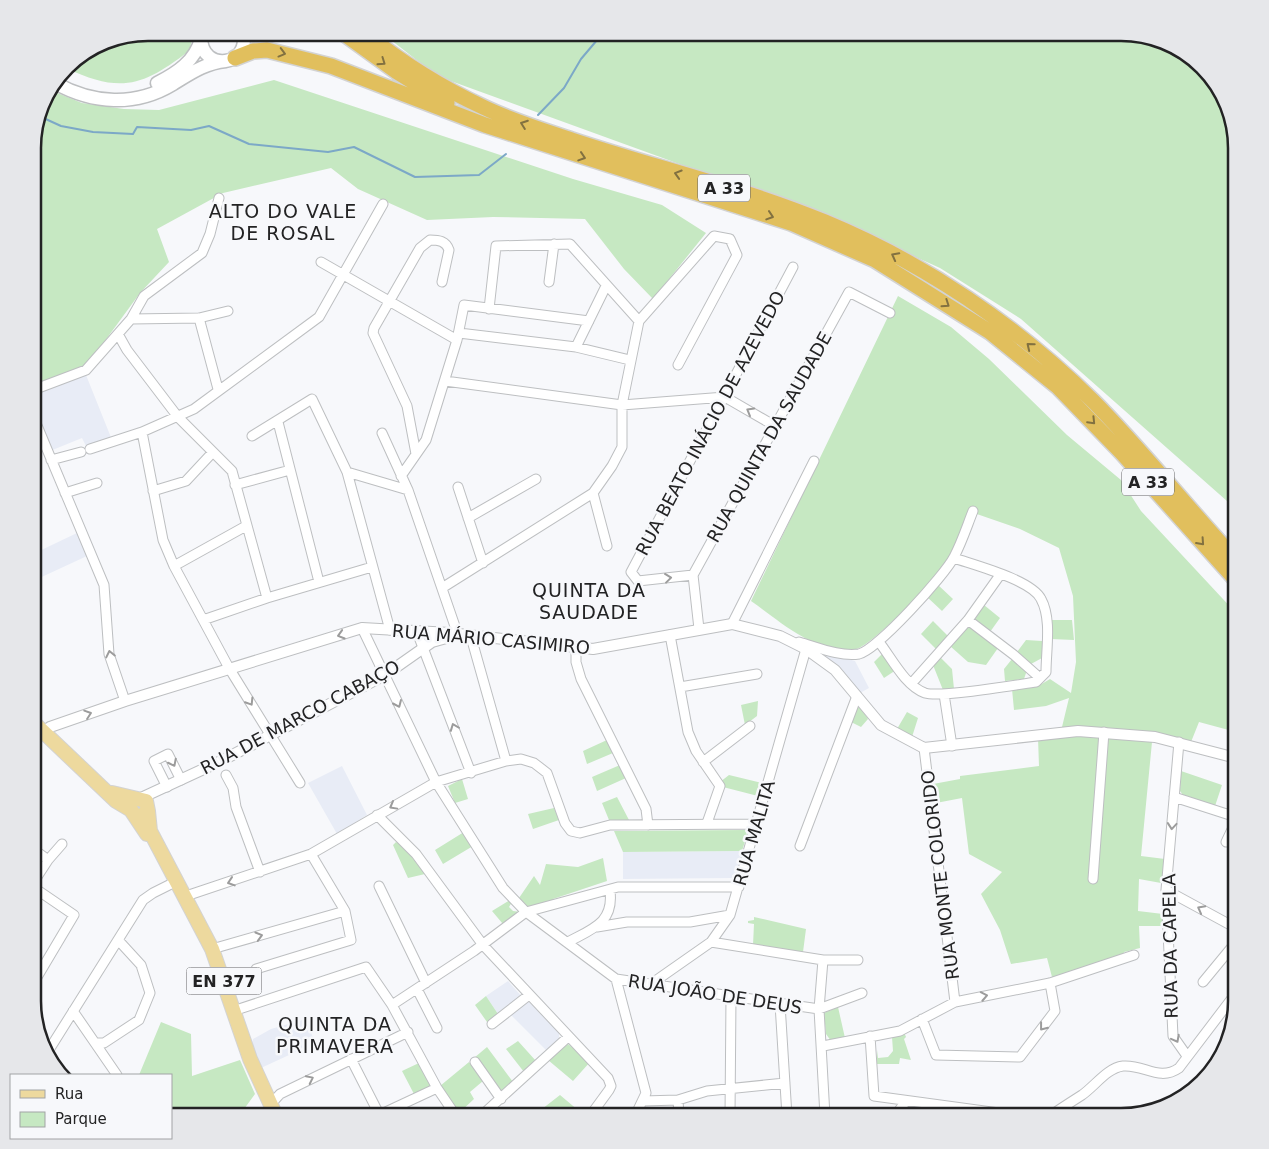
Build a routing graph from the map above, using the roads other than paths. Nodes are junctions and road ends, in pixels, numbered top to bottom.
1 (200, 41) edge
2 (203, 41) edge
3 (243, 41) edge
4 (355, 41) edge
5 (376, 41) edge
6 (230, 59) junction
7 (66, 80) edge
8 (62, 86) edge
9 (485, 125) junction
10 (219, 198) dead end
11 (383, 204) dead end
12 (554, 244) junction
13 (322, 262) dead end
14 (793, 267) dead end
15 (343, 273) junction
16 (442, 282) dead end
17 (549, 282) dead end
18 (606, 286) junction
19 (388, 301) junction
20 (489, 309) junction
21 (228, 311) dead end
22 (890, 313) dead end
23 (199, 318) junction
24 (131, 319) junction
25 (589, 321) junction
26 (639, 322) junction
27 (118, 334) junction
28 (458, 336) junction
29 (576, 347) junction
30 (630, 360) junction
31 (678, 365) dead end
32 (444, 381) junction
33 (41, 387) edge
34 (218, 389) junction
35 (725, 397) junction
36 (622, 405) junction
37 (178, 417) junction
38 (278, 422) junction
39 (775, 426) junction
40 (142, 432) junction
41 (382, 433) dead end
42 (41, 436) edge
43 (252, 436) dead end
44 (90, 449) dead end
45 (81, 452) dead end
46 (213, 452) junction
47 (416, 454) junction
48 (51, 460) junction
49 (814, 462) dead end
50 (290, 470) junction
51 (347, 472) junction
52 (401, 476) junction
53 (536, 479) dead end
54 (97, 483) dead end
55 (234, 485) junction
56 (458, 487) dead end
57 (408, 490) junction
58 (153, 491) junction
59 (65, 493) junction
60 (593, 493) junction
61 (974, 510) dead end
62 (468, 518) junction
63 (246, 526) junction
64 (607, 546) dead end
65 (1228, 551) edge
66 (954, 558) junction
67 (483, 563) junction
68 (174, 566) junction
69 (372, 567) junction
70 (1228, 571) edge
71 (693, 575) junction
72 (1000, 575) junction
73 (319, 582) junction
74 (442, 588) junction
75 (266, 598) junction
76 (203, 620) junction
77 (968, 620) junction
78 (732, 624) junction
79 (362, 628) junction
80 (699, 629) junction
81 (390, 630) junction
82 (417, 632) junction
83 (458, 635) junction
84 (670, 635) junction
85 (471, 637) junction
86 (789, 640) junction
87 (879, 642) junction
88 (423, 647) junction
89 (576, 647) junction
90 (806, 649) junction
91 (229, 668) junction
92 (757, 674) dead end
93 (385, 675) junction
94 (1040, 678) junction
95 (911, 684) junction
96 (680, 687) junction
97 (944, 694) junction
98 (857, 696) junction
99 (125, 701) junction
100 (750, 726) dead end
101 (43, 732) joint
102 (1104, 732) junction
103 (270, 735) junction
104 (1179, 742) junction
105 (952, 746) junction
106 (924, 748) junction
107 (1228, 756) edge
108 (506, 761) junction
109 (703, 762) junction
110 (471, 773) junction
111 (226, 775) dead end
112 (181, 780) junction
113 (436, 782) junction
114 (300, 783) dead end
115 (167, 787) junction
116 (1174, 797) junction
117 (140, 807) junction
118 (1228, 814) edge
119 (376, 815) junction
120 (707, 823) junction
121 (756, 824) junction
122 (648, 825) junction
123 (1228, 838) edge
124 (1226, 842) dead end
125 (62, 844) dead end
126 (800, 846) dead end
127 (311, 854) junction
128 (41, 855) edge
129 (48, 860) junction
130 (41, 871) edge
131 (260, 872) junction
132 (1093, 879) dead end
133 (177, 881) junction
134 (379, 886) dead end
135 (739, 887) junction
136 (1166, 890) junction
137 (610, 891) junction
138 (41, 892) edge
139 (186, 896) junction
140 (345, 911) junction
141 (526, 912) junction
142 (730, 915) junction
143 (1228, 924) edge
144 (597, 927) junction
145 (119, 941) junction
146 (568, 942) junction
147 (711, 942) junction
148 (483, 945) junction
149 (212, 949) junction
150 (1228, 952) edge
151 (1134, 955) dead end
152 (823, 960) junction
153 (858, 960) dead end
154 (256, 969) dead end
155 (41, 970) edge
156 (616, 979) junction
157 (1203, 982) dead end
158 (426, 983) junction
159 (1050, 983) junction
160 (652, 984) junction
161 (416, 989) junction
162 (862, 993) dead end
163 (529, 995) junction
164 (731, 997) junction
165 (955, 1002) junction
166 (780, 1004) junction
167 (1228, 1004) edge
168 (392, 1005) junction
169 (819, 1009) junction
170 (234, 1011) junction
171 (73, 1012) junction
172 (922, 1019) junction
173 (492, 1024) dead end
174 (437, 1028) dead end
175 (408, 1032) junction
176 (870, 1036) junction
177 (568, 1037) junction
178 (95, 1043) junction
179 (51, 1046) edge
180 (823, 1046) junction
181 (1187, 1056) junction
182 (351, 1058) junction
183 (475, 1062) dead end
184 (116, 1074) edge
185 (785, 1084) junction
186 (437, 1088) junction
187 (730, 1089) junction
188 (501, 1099) junction
189 (678, 1100) junction
190 (643, 1101) junction
191 (906, 1101) junction
192 (272, 1108) edge
193 (274, 1108) edge
194 (375, 1108) edge
195 (396, 1108) edge
196 (451, 1108) edge
197 (490, 1108) edge
198 (596, 1108) edge
199 (639, 1108) edge
200 (678, 1108) edge
201 (730, 1108) edge
202 (786, 1108) edge
203 (826, 1108) edge
204 (901, 1108) edge
205 (951, 1108) edge
206 (1062, 1108) edge

1 - 7 main road
2 - 6 main road
3 - 6 main road
4 -> 9 highway, A 33
65 -> 5 highway, A 33
6 - 8 main road
6 -> 9 highway
9 -> 70 highway, A 33
10 - 24 street
11 - 15 street
12 - 17 street
12 - 18 street
12 - 20 street
13 - 15 street
14 - 35 street, RUA BEATO INÁCIO DE AZEVEDO
15 - 19 street
15 - 34 street
16 - 19 street
18 - 25 street
18 - 26 street
19 - 28 street
19 - 47 street
20 - 25 street
20 - 28 street
21 - 23 street
22 - 39 street, RUA QUINTA DA SAUDADE
23 - 24 street
23 - 34 street
24 - 27 street
25 - 29 street
26 - 30 street
26 - 31 street
27 - 33 street
27 - 37 street
28 - 29 street
28 - 32 street
29 - 30 street
30 - 36 street
32 - 36 street
32 - 47 street
34 - 37 street
35 - 36 street
39 -> 35 street
35 -> 71 street, RUA BEATO INÁCIO DE AZEVEDO
36 - 60 street
37 - 40 street
37 - 46 street
38 - 43 street
38 - 50 street
38 - 51 street
39 - 71 street, RUA QUINTA DA SAUDADE
40 - 44 street
40 - 58 street
41 - 52 street
42 - 48 street
45 - 48 street
46 - 55 street
46 - 58 street
47 - 52 street
48 - 59 street
49 - 78 street
50 - 55 street
50 - 73 street
51 - 57 street
51 - 69 street
52 - 57 street
53 - 62 street
54 - 59 street
55 - 63 street
56 - 62 street
57 - 74 street
58 - 68 street
99 -> 59 street
60 - 64 street
60 - 67 street
61 - 66 street
62 - 67 street
63 - 68 street
63 - 75 street
66 - 72 street
66 - 87 street
67 - 74 street
68 - 76 street
69 - 73 street
69 - 81 street
71 - 80 street
72 - 77 street
72 - 94 street
73 - 75 street
74 - 83 street
75 - 76 street
76 - 91 street
77 - 94 street
77 - 95 street
78 - 80 street, RUA MÁRIO CASIMIRO
78 - 86 street, RUA MÁRIO CASIMIRO
79 - 81 street, RUA MÁRIO CASIMIRO
79 -> 91 street, RUA MÁRIO CASIMIRO
79 - 93 street, RUA JOÃO DE DEUS
80 - 84 street, RUA MÁRIO CASIMIRO
81 - 82 street, RUA MÁRIO CASIMIRO
82 - 83 street, RUA MÁRIO CASIMIRO
82 - 88 street
83 - 85 street, RUA MÁRIO CASIMIRO
83 - 88 street, RUA DE MARCO CABAÇO
84 - 89 street, RUA MÁRIO CASIMIRO
84 - 96 street
85 - 89 street, RUA MÁRIO CASIMIRO
85 - 108 street
86 - 87 street
86 - 90 street, RUA MÁRIO CASIMIRO
87 - 95 street
88 - 93 street, RUA DE MARCO CABAÇO
110 -> 88 street
89 - 122 street
90 - 98 street, RUA MÁRIO CASIMIRO
90 - 121 street, RUA MALITA
91 - 99 street, RUA MÁRIO CASIMIRO
91 -> 103 street
92 - 96 street
93 - 103 street, RUA DE MARCO CABAÇO
93 -> 113 street, RUA JOÃO DE DEUS
94 - 97 street
95 - 97 street
96 - 109 street
97 - 105 street
98 - 106 street, RUA MÁRIO CASIMIRO
98 - 126 street
101 -> 99 street, RUA MÁRIO CASIMIRO
100 - 109 street
101 - 117 main road
102 - 104 street
102 - 105 street
102 - 132 street
103 - 112 street, RUA DE MARCO CABAÇO
103 - 114 street
104 - 107 street
104 - 116 street, RUA DA CAPELA
105 - 106 street
106 - 165 street, RUA MONTE COLORIDO
108 - 110 street
108 - 122 street
109 - 120 street
110 - 113 street
111 - 131 street
112 - 115 street, RUA DE MARCO CABAÇO
115 -> 112 street
113 -> 119 street
113 - 141 street, RUA JOÃO DE DEUS
115 - 117 street, RUA DE MARCO CABAÇO
116 - 118 street
116 -> 136 street, RUA DA CAPELA
117 - 133 main road, EN 377
119 - 127 street
119 - 148 street
120 - 121 street
120 - 122 street
121 - 135 street, RUA MALITA
123 - 124 street
125 - 129 street
127 - 131 street
127 - 140 street
128 - 129 street
129 - 130 street
131 -> 139 street
133 - 139 main road, EN 377
133 - 145 street
134 - 158 street
135 - 137 street
135 - 142 street, RUA MALITA
143 -> 136 street
136 -> 181 street, RUA DA CAPELA
137 - 141 street
137 - 144 street
138 - 155 street
139 - 149 main road, EN 377
149 -> 140 street
140 - 154 street
141 - 146 street, RUA JOÃO DE DEUS
141 - 148 street
142 - 144 street
142 - 147 street, RUA MALITA
144 - 146 street
145 - 171 street
145 - 178 street
146 - 156 street, RUA JOÃO DE DEUS
147 - 152 street
147 - 160 street, RUA MALITA
148 - 158 street
148 - 163 street
149 - 170 main road, EN 377
150 - 157 street
151 - 159 street
152 - 153 street
152 - 169 street
156 - 160 street, RUA JOÃO DE DEUS
156 - 190 street
158 - 161 street
165 -> 159 street
159 -> 172 street
160 - 164 street, RUA JOÃO DE DEUS
161 - 168 street
161 - 174 street
162 - 169 street, RUA JOÃO DE DEUS
163 - 173 street
163 - 177 street
164 - 166 street, RUA JOÃO DE DEUS
164 - 187 street
165 - 172 street
166 - 169 street, RUA JOÃO DE DEUS
166 - 185 street
167 - 181 street
168 - 170 street
168 - 175 street
169 - 180 street
170 - 192 main road, EN 377
171 - 178 street
171 - 179 street
172 - 176 street
175 - 182 street
175 - 186 street
176 - 180 street
176 - 191 street
177 - 188 street
177 - 198 street
178 - 184 street
180 - 203 street
181 - 206 street
193 -> 182 street
182 - 194 street
183 - 188 street
185 - 187 street
185 - 202 street
186 - 195 street
186 - 196 street
187 - 189 street
187 - 201 street
188 - 197 street
189 - 190 street
189 - 200 street
190 - 199 street
191 - 204 street
191 - 205 street

